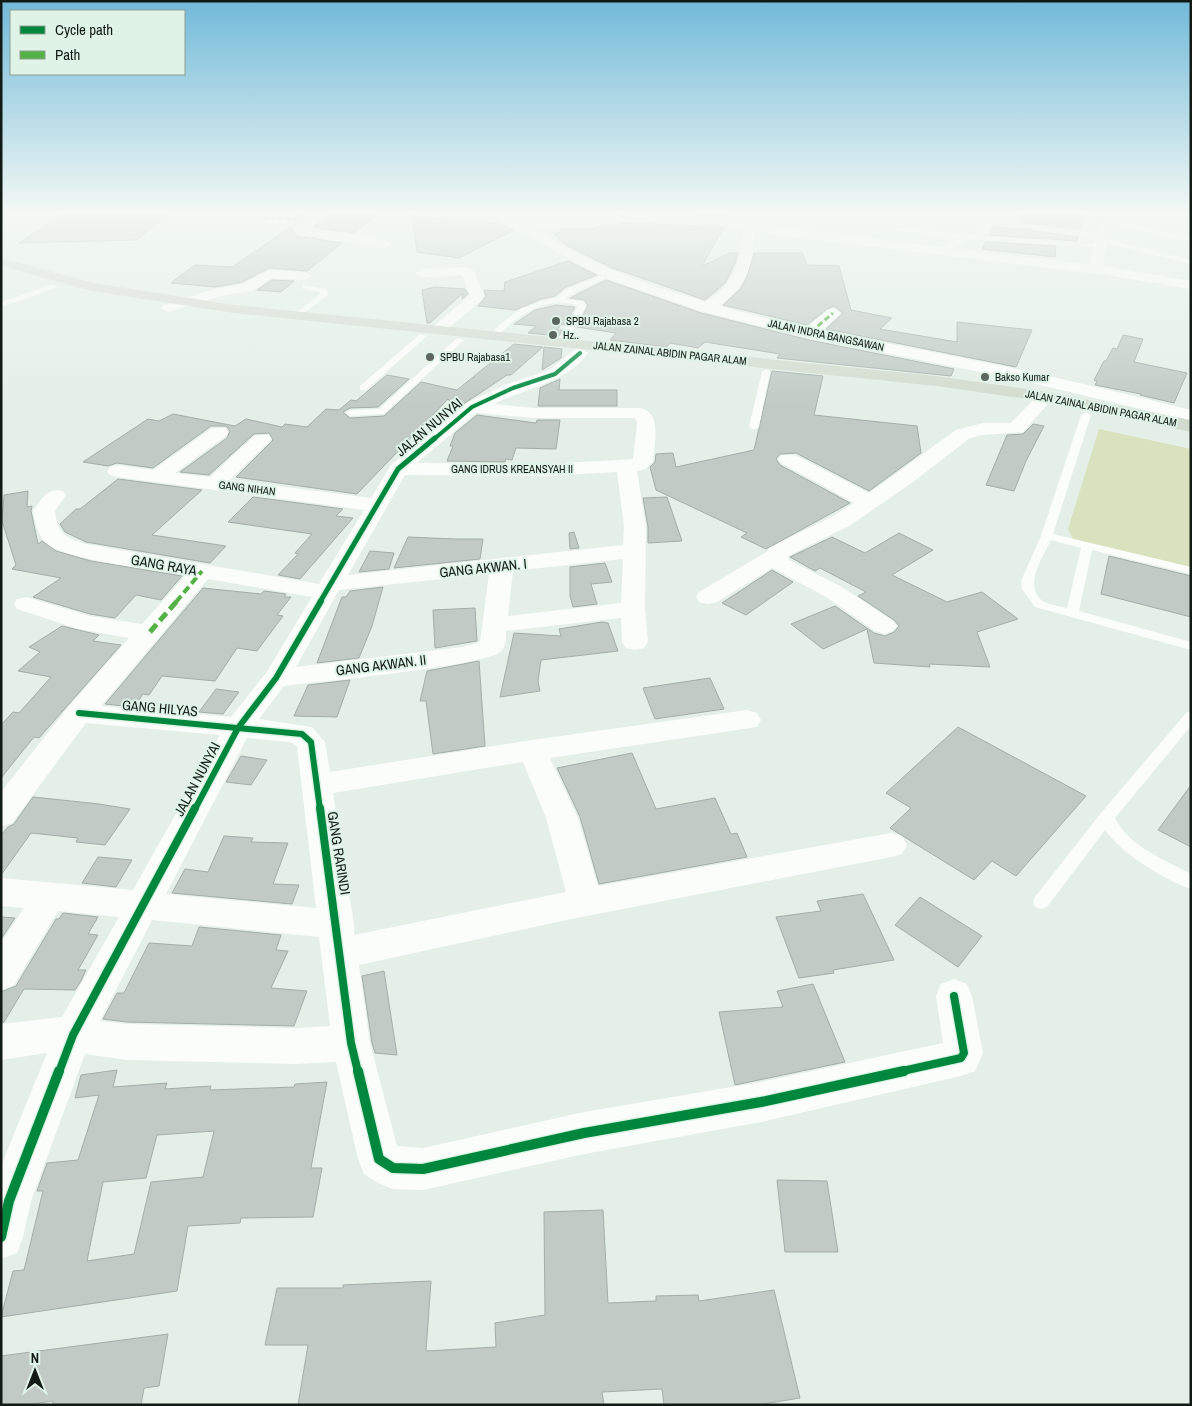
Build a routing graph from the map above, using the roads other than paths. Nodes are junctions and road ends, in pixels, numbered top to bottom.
1 (17, 277) edge
2 (56, 277) edge
3 (266, 277) edge
4 (281, 277) edge
5 (469, 277) edge
6 (605, 277) edge
7 (618, 277) edge
8 (741, 277) edge
9 (1140, 277) edge
10 (1165, 277) edge
11 (1191, 281) edge
12 (305, 282) joint
13 (1191, 285) edge
14 (54, 287) junction
15 (559, 300) junction
16 (1, 305) edge
17 (176, 305) junction
18 (702, 306) junction
19 (833, 313) dead end
20 (297, 316) junction
21 (439, 329) junction
22 (811, 332) junction
23 (494, 335) junction
24 (423, 336) junction
25 (460, 340) junction
26 (571, 347) junction
27 (766, 372) junction
28 (370, 389) dead end
29 (1038, 405) junction
30 (472, 407) junction
31 (350, 413) dead end
32 (1086, 415) junction
33 (1191, 416) edge
34 (754, 426) dead end
35 (1191, 426) edge
36 (219, 432) dead end
37 (1191, 437) edge
38 (262, 439) dead end
39 (788, 459) dead end
40 (626, 466) junction
41 (398, 469) junction
42 (117, 471) dead end
43 (159, 475) junction
44 (214, 484) junction
45 (56, 495) dead end
46 (869, 502) junction
47 (377, 505) junction
48 (1047, 536) junction
49 (1087, 546) junction
50 (633, 551) junction
51 (776, 556) junction
52 (502, 566) junction
53 (1191, 571) edge
54 (202, 572) junction
55 (330, 588) junction
56 (708, 597) dead end
57 (26, 604) dead end
58 (633, 609) junction
59 (1072, 613) junction
60 (884, 626) dead end
61 (150, 632) junction
62 (489, 637) junction
63 (635, 642) dead end
64 (1191, 646) edge
65 (276, 678) junction
66 (79, 713) junction
67 (1191, 716) edge
68 (747, 720) dead end
69 (238, 728) junction
70 (532, 750) junction
71 (316, 785) junction
72 (1, 815) edge
73 (1107, 817) junction
74 (891, 845) dead end
75 (1191, 882) edge
76 (1, 892) edge
77 (50, 895) junction
78 (1041, 902) dead end
79 (586, 903) junction
80 (143, 904) junction
81 (339, 939) junction
82 (1, 974) edge
83 (954, 996) dead end
84 (73, 1035) junction
85 (1, 1042) edge
86 (351, 1043) junction
87 (4, 1213) edge

1 - 14 highway, JALAN ZAINAL ABIDIN PAGAR ALAM
2 - 17 highway, JALAN ZAINAL ABIDIN PAGAR ALAM
3 - 17 street
4 - 12 street
5 - 21 street
6 - 15 lane
7 - 18 street, JALAN INDRA BANGSAWAN
8 - 18 street
9 - 13 street
10 - 11 street
12 - 20 lane
14 - 16 lane
14 - 17 highway, JALAN ZAINAL ABIDIN PAGAR ALAM
15 - 23 lane
15 - 26 lane
17 - 20 highway, JALAN ZAINAL ABIDIN PAGAR ALAM
17 - 24 highway, JALAN ZAINAL ABIDIN PAGAR ALAM
18 - 22 street, JALAN INDRA BANGSAWAN
19 - 22 street
20 - 21 highway, JALAN ZAINAL ABIDIN PAGAR ALAM
21 - 23 highway, JALAN ZAINAL ABIDIN PAGAR ALAM
22 - 33 street, JALAN INDRA BANGSAWAN
23 - 26 highway, JALAN ZAINAL ABIDIN PAGAR ALAM
24 - 25 highway, JALAN ZAINAL ABIDIN PAGAR ALAM
24 - 28 lane
25 - 26 highway, JALAN ZAINAL ABIDIN PAGAR ALAM
25 - 31 lane
26 - 27 highway, JALAN ZAINAL ABIDIN PAGAR ALAM
26 - 30 street, JALAN NUNYAI
26 - 35 highway, JALAN ZAINAL ABIDIN PAGAR ALAM
27 - 29 highway, JALAN ZAINAL ABIDIN PAGAR ALAM
27 - 34 lane
29 - 32 highway, JALAN ZAINAL ABIDIN PAGAR ALAM
29 - 46 street
30 - 40 street
30 - 41 street, JALAN NUNYAI
32 - 37 highway, JALAN ZAINAL ABIDIN PAGAR ALAM
32 - 48 lane
36 - 43 street
38 - 44 street
39 - 46 street
40 - 41 street, GANG IDRUS KREANSYAH II
40 - 50 street
41 - 47 street, JALAN NUNYAI
42 - 43 street, GANG NIHAN
43 - 44 street, GANG NIHAN
44 - 47 street, GANG NIHAN
45 - 54 street, GANG RAYA
46 - 51 street
47 - 55 street, JALAN NUNYAI
48 - 49 lane
48 - 59 lane
49 - 53 lane
49 - 59 lane
50 - 52 street, GANG AKWAN. I
50 - 58 street
51 - 56 street
51 - 60 street
52 - 55 street, GANG AKWAN. I
52 - 62 street
54 - 55 street, GANG RAYA
54 - 61 street
55 - 65 street, JALAN NUNYAI
57 - 61 street
58 - 62 street, GANG AKWAN. II
58 - 63 street
59 - 64 lane
61 - 66 street
62 - 65 street, GANG AKWAN. II
65 - 69 street, JALAN NUNYAI
66 - 69 street, GANG HILYAS
66 - 72 street
67 - 73 lane
68 - 70 street
69 - 71 street, GANG RARINDI
69 - 80 street, JALAN NUNYAI
70 - 71 street
70 - 79 street
71 - 81 street, GANG RARINDI
73 - 75 lane
73 - 78 lane
74 - 79 street
76 - 77 street
77 - 80 street
77 - 82 street
79 - 81 street
80 - 81 street
80 - 84 street, JALAN NUNYAI
81 - 86 street, GANG RARINDI
83 - 86 street, GANG RARINDI
84 - 85 street
84 - 86 street
84 - 87 street, JALAN NUNYAI

